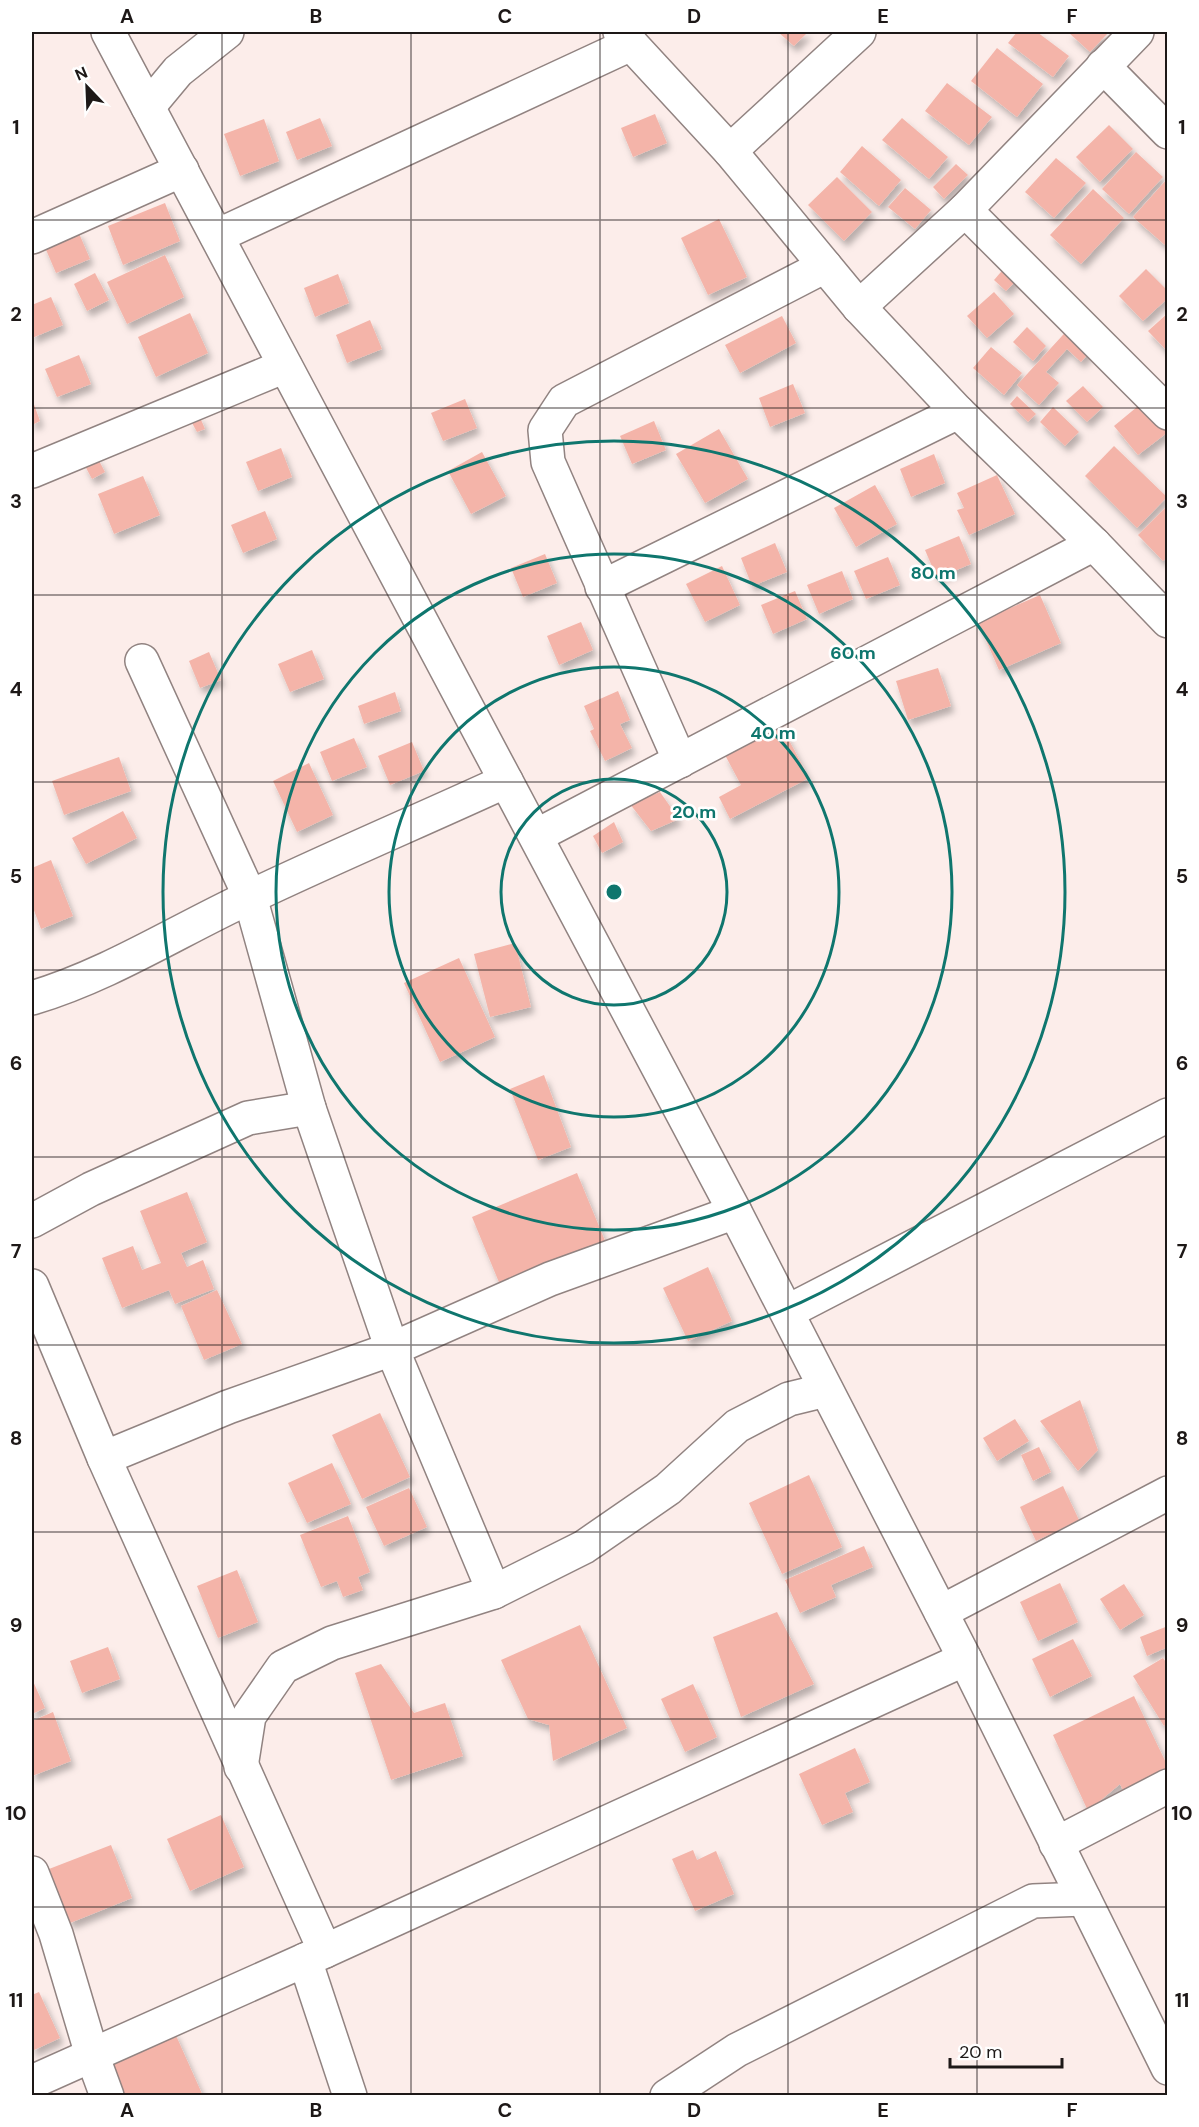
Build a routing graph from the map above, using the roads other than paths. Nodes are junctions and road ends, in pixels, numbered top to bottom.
1 (108, 32) edge
2 (227, 32) edge
3 (859, 32) edge
4 (1137, 32) edge
5 (626, 38) edge
6 (1103, 66) junction
7 (148, 107) junction
8 (1167, 132) edge
9 (730, 151) junction
10 (182, 170) junction
11 (965, 210) junction
12 (217, 236) junction
13 (32, 237) edge
14 (825, 266) junction
15 (859, 307) junction
16 (285, 366) junction
17 (958, 412) junction
18 (1167, 413) edge
19 (32, 471) edge
20 (1094, 544) junction
21 (602, 587) junction
22 (1167, 621) edge
23 (142, 661) dead end
24 (680, 761) junction
25 (506, 781) junction
26 (536, 836) junction
27 (250, 897) junction
28 (32, 998) edge
29 (309, 1108) junction
30 (1167, 1115) edge
31 (735, 1212) junction
32 (32, 1221) edge
33 (32, 1286) edge
34 (787, 1312) junction
35 (392, 1350) junction
36 (826, 1390) junction
37 (104, 1458) junction
38 (1167, 1493) edge
39 (494, 1592) junction
40 (941, 1612) junction
41 (965, 1659) junction
42 (241, 1767) junction
43 (1167, 1786) edge
44 (1056, 1844) junction
45 (32, 1873) edge
46 (1084, 1899) junction
47 (315, 1956) junction
48 (1158, 2028) edge
49 (92, 2055) junction
50 (1167, 2068) edge
51 (32, 2082) edge
52 (107, 2096) edge
53 (350, 2096) edge
54 (667, 2096) edge

1 - 7 street
2 - 7 street
3 - 9 street
4 - 6 street
5 - 9 street
5 - 12 street
6 - 8 street
6 - 11 street
7 - 10 street
9 - 14 street
10 - 12 street
10 - 13 street
11 - 15 street
11 - 18 street
12 - 16 street
14 - 15 street
14 - 21 street
15 - 17 street
16 - 19 street
16 - 25 street
17 - 20 street
17 - 21 street
20 - 22 street
20 - 24 street
21 - 24 street
23 - 27 street
24 - 26 street
25 - 26 street
25 - 27 street
26 - 31 street
27 - 28 street
27 - 29 street
29 - 32 street
29 - 35 street
30 - 34 street
31 - 34 street
31 - 35 street
33 - 37 street
34 - 36 street
35 - 37 street
35 - 39 street
36 - 39 street
36 - 40 street
37 - 42 street
38 - 40 street
39 - 42 street
40 - 41 street
41 - 44 street
41 - 47 street
42 - 47 street
43 - 44 street
44 - 46 street
45 - 49 street
46 - 48 street
46 - 54 street
47 - 49 street
47 - 53 street
48 - 50 street
49 - 51 street
49 - 52 street

